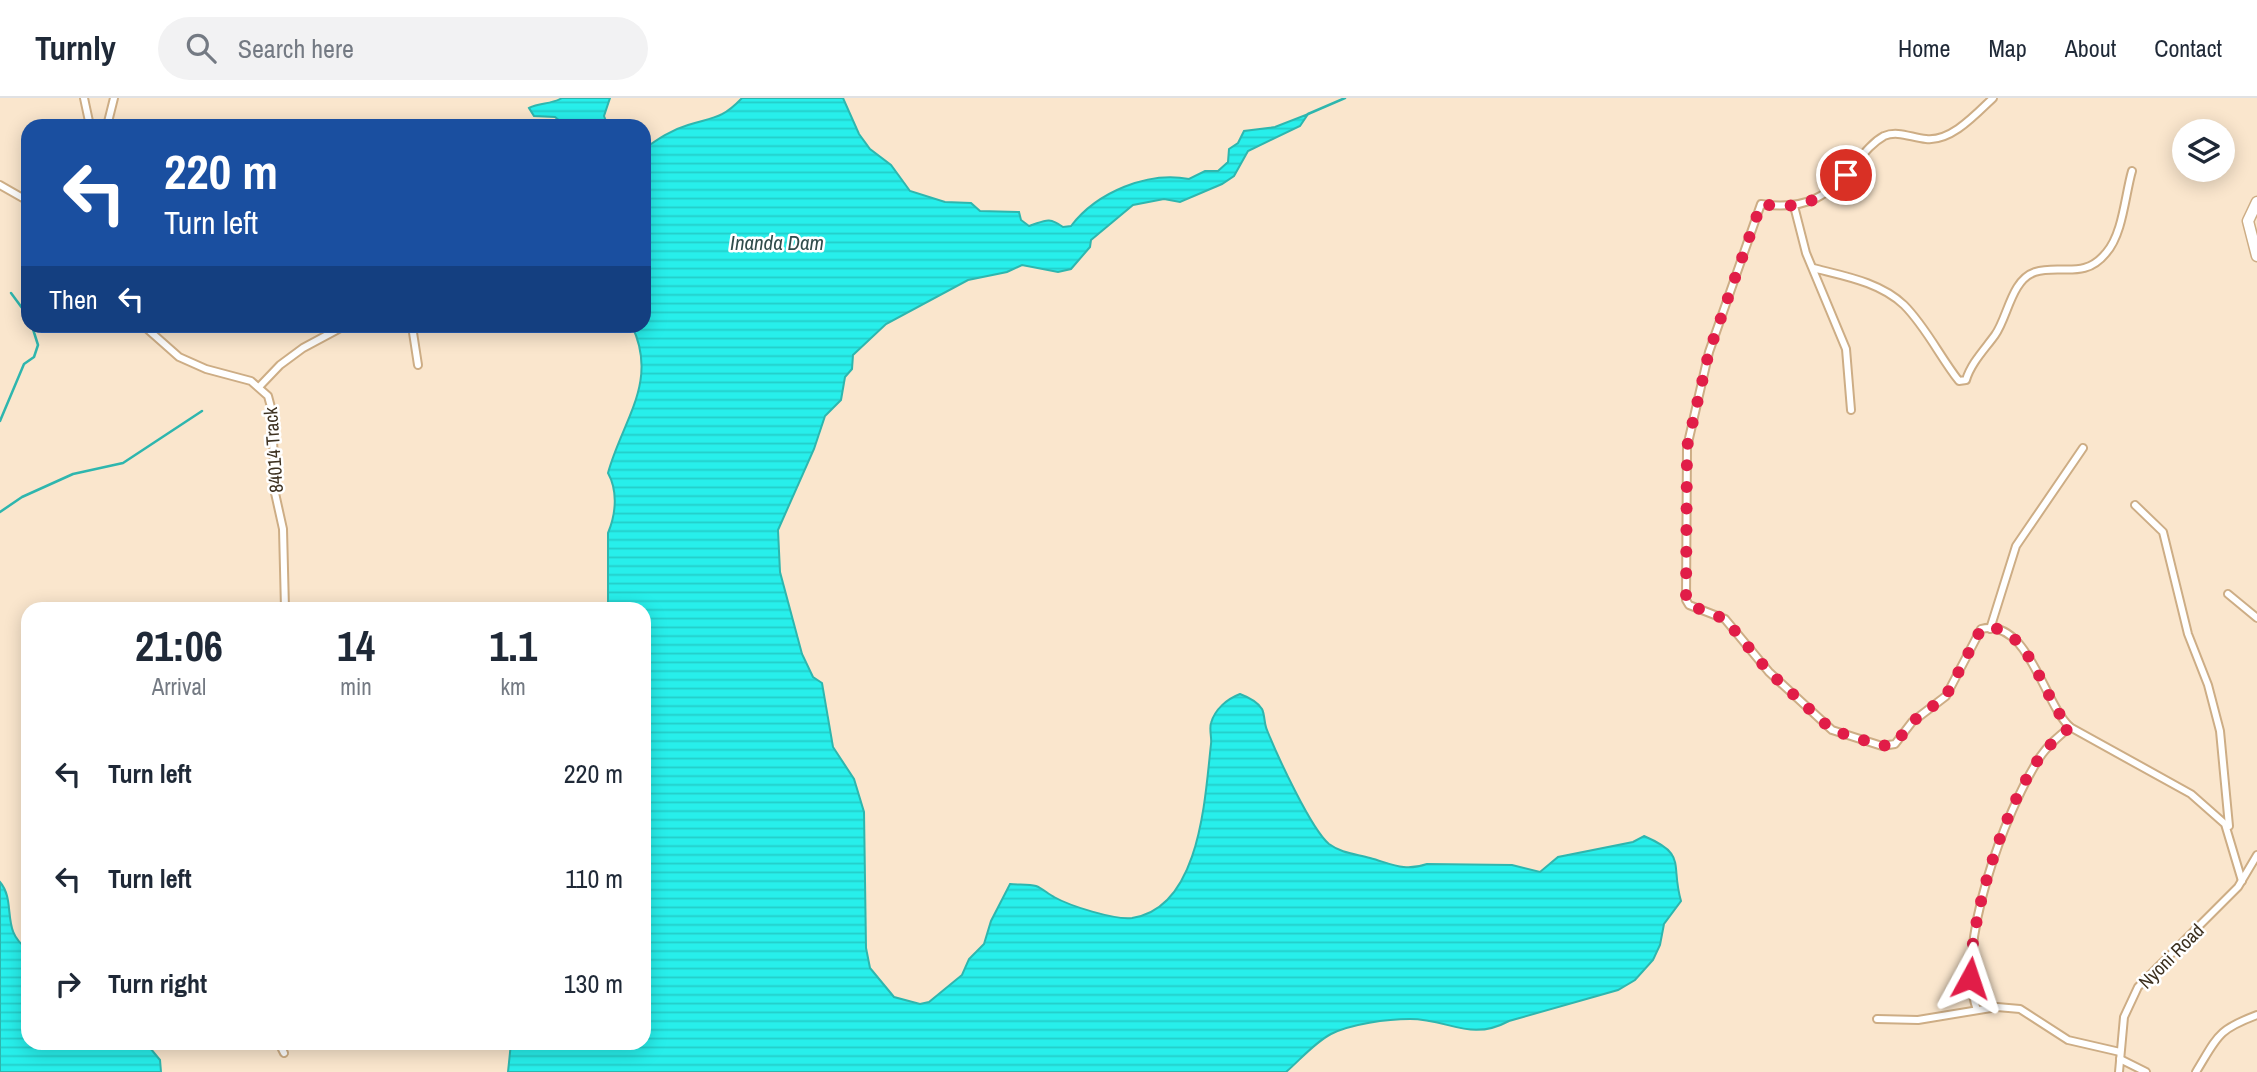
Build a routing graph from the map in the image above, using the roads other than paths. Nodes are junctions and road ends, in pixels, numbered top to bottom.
1 (84, 98) edge
2 (114, 98) edge
3 (1993, 98) edge
4 (88, 119) edge
5 (109, 119) edge
6 (2132, 171) dead end
7 (0, 186) edge
8 (21, 197) edge
9 (2257, 202) edge
10 (1794, 206) junction
11 (2257, 256) edge
12 (1813, 268) junction
13 (151, 333) edge
14 (331, 333) edge
15 (413, 333) edge
16 (418, 365) dead end
17 (260, 387) junction
18 (1851, 410) dead end
19 (2083, 448) dead end
20 (2135, 505) dead end
21 (2228, 594) dead end
22 (285, 602) edge
23 (2257, 618) edge
24 (1990, 629) junction
25 (2070, 727) junction
26 (2231, 840) junction
27 (2257, 855) edge
28 (2242, 881) junction
29 (1977, 1010) junction
30 (2256, 1017) edge
31 (1877, 1019) dead end
32 (282, 1050) edge
33 (284, 1053) dead end
34 (2120, 1056) junction
35 (2119, 1072) edge
36 (2146, 1072) edge
37 (2196, 1072) edge

1 - 4 street
2 - 5 street
3 - 10 street
6 - 12 street
7 - 8 street
9 - 11 street
10 - 12 street
10 - 24 street
12 - 18 street
13 - 17 street, 84014 Track
14 - 17 street
15 - 16 street
17 - 22 street, 84014 Track
19 - 24 street
20 - 26 street
21 - 23 street
24 - 25 street
25 - 26 street
25 - 29 street
26 - 28 street
27 - 28 street, Nyoni Road
28 - 34 street, Nyoni Road
29 - 31 street
29 - 34 street
30 - 37 street
32 - 33 street
34 - 35 street, Nyoni Road
34 - 36 street

